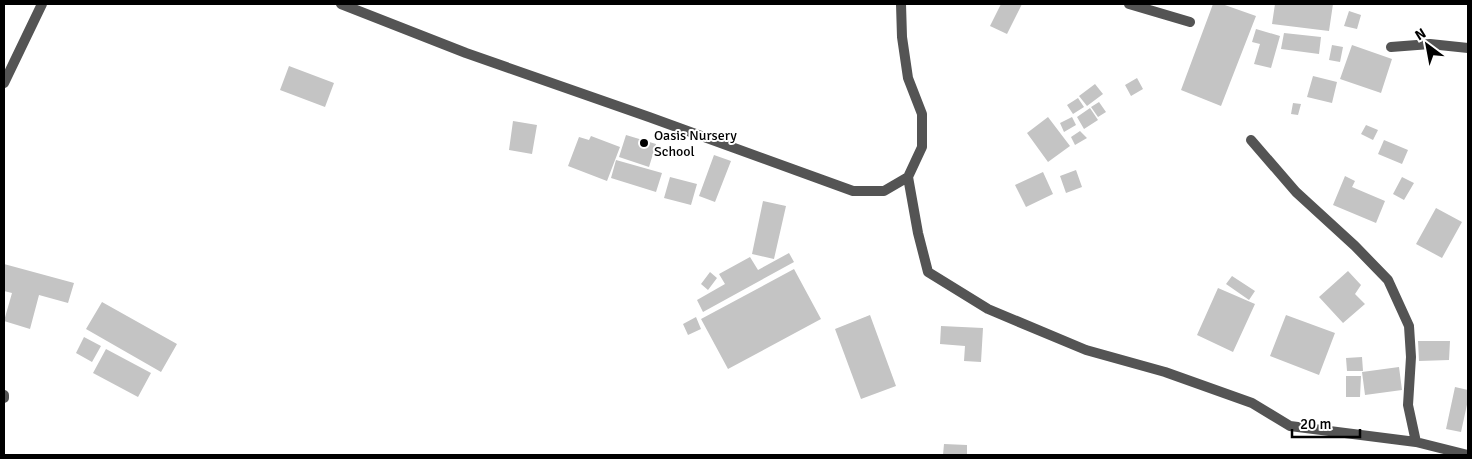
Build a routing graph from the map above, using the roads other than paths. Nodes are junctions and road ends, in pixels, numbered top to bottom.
1 (42, 4) edge
2 (342, 4) edge
3 (901, 4) edge
4 (1129, 4) edge
5 (1190, 22) dead end
6 (1391, 47) dead end
7 (1468, 48) edge
8 (4, 83) edge
9 (1251, 140) dead end
10 (908, 177) junction
11 (1416, 442) junction
12 (1468, 455) edge

1 - 8 street
2 - 10 street
3 - 10 street
4 - 5 street
6 - 7 street
9 - 11 street
10 - 11 street
11 - 12 street

